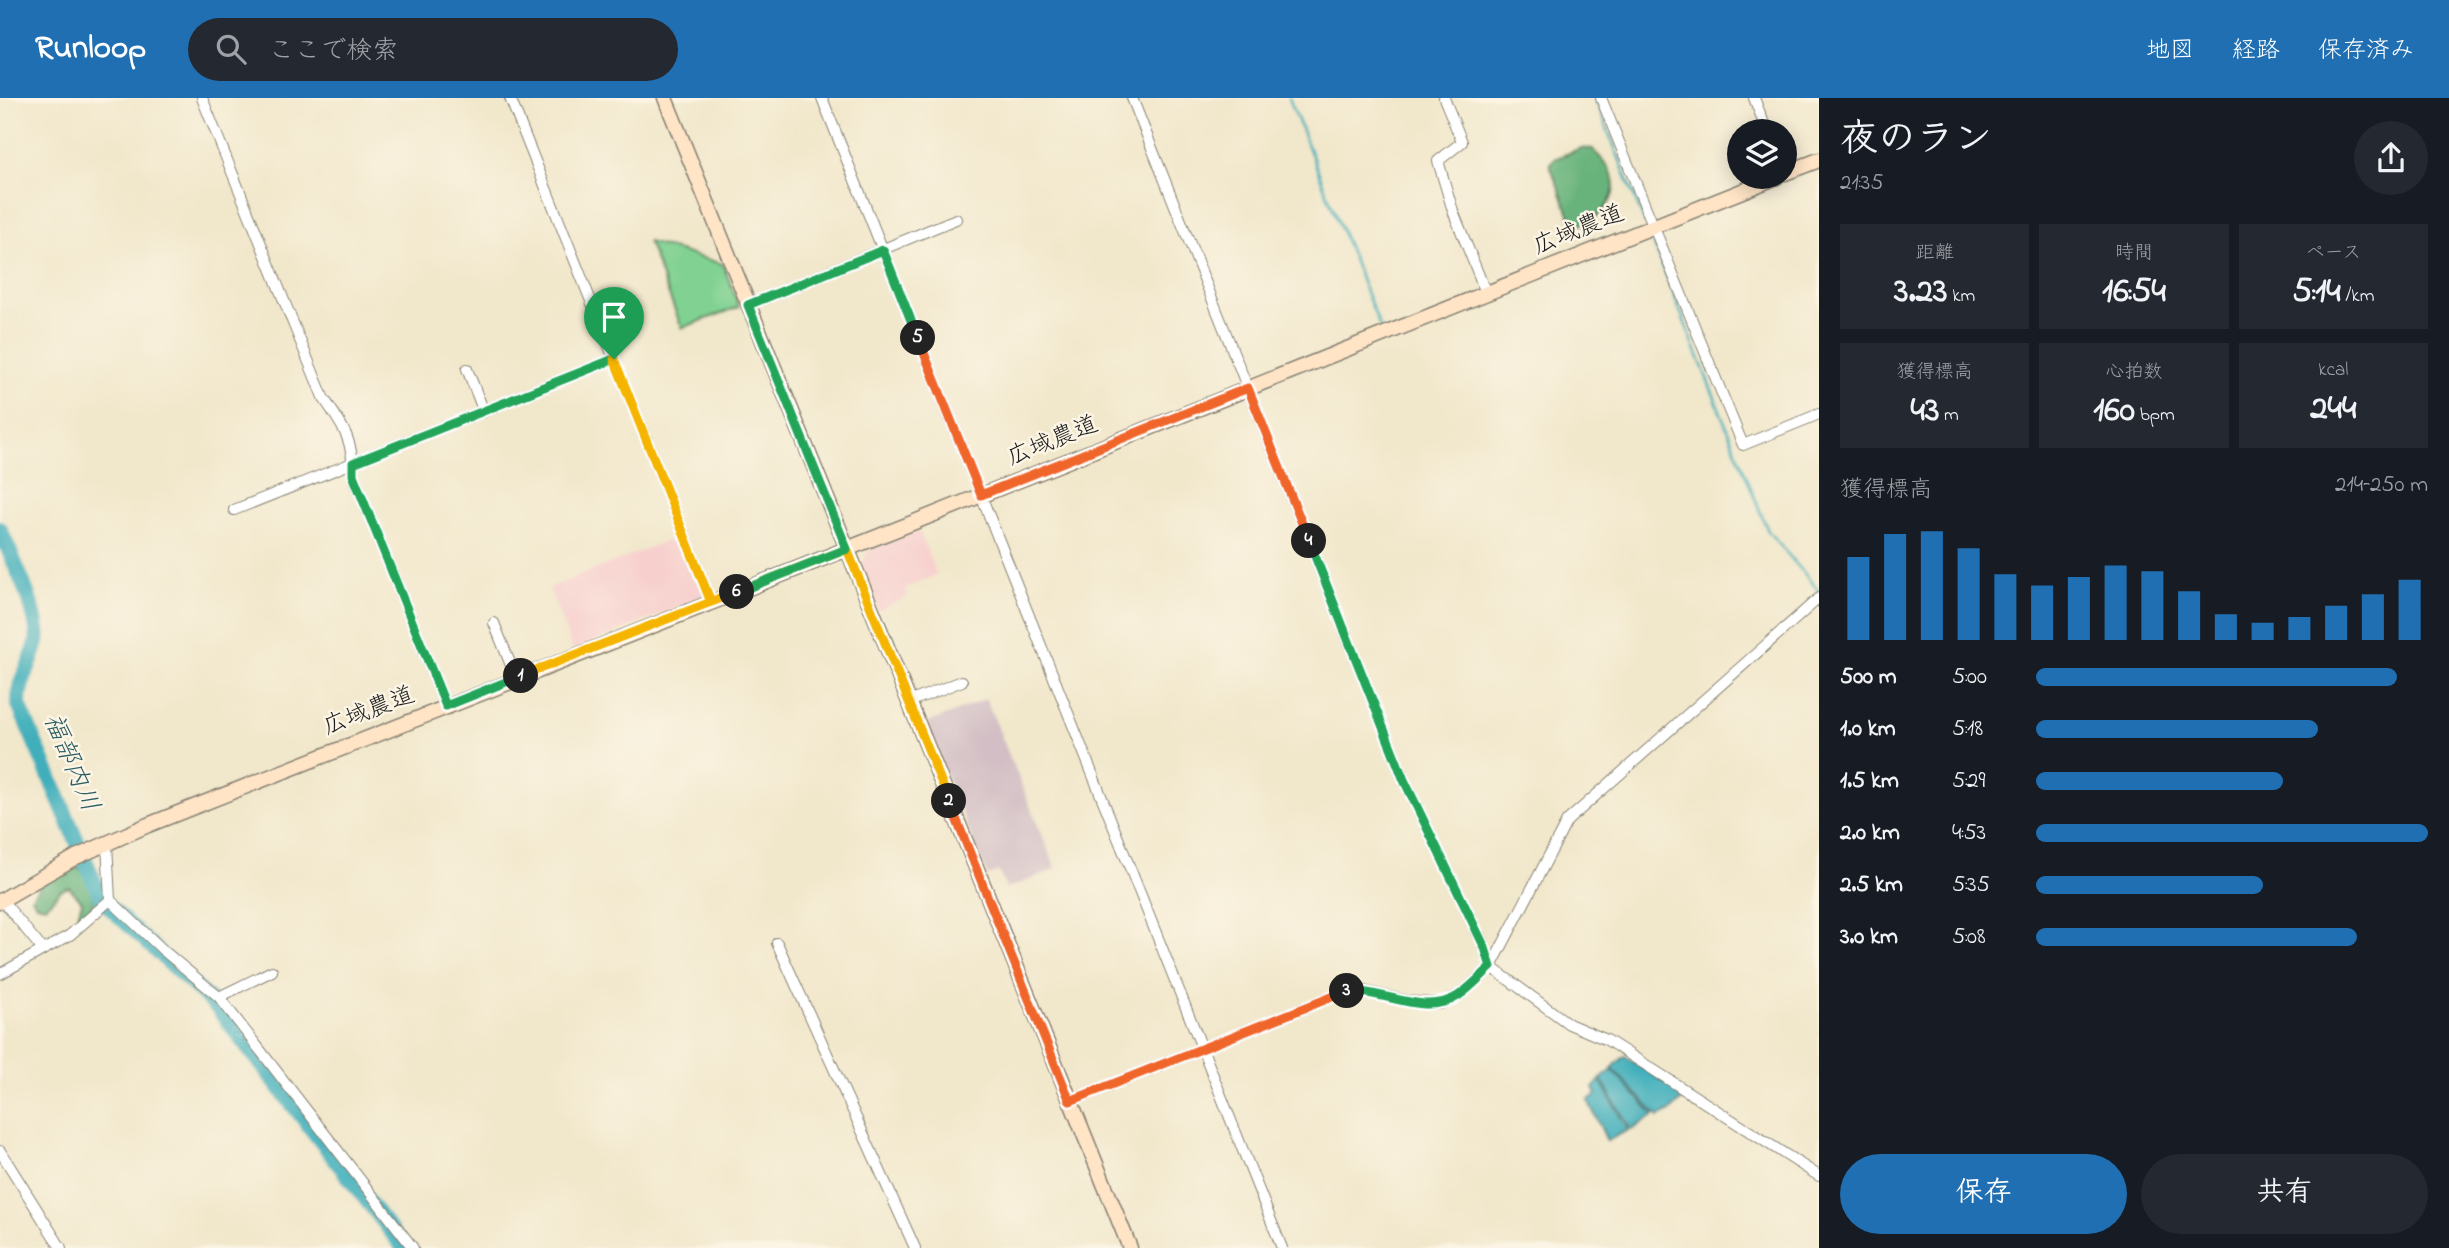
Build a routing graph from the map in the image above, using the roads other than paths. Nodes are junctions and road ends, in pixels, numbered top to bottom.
1 (202, 98) edge
2 (510, 98) edge
3 (665, 98) edge
4 (822, 98) edge
5 (1132, 98) edge
6 (1444, 98) edge
7 (1601, 98) edge
8 (1754, 98) edge
9 (1762, 119) edge
10 (1819, 160) edge
11 (1797, 168) edge
12 (1747, 189) edge
13 (956, 219) dead end
14 (1653, 226) junction
15 (883, 250) junction
16 (1486, 292) junction
17 (748, 305) junction
18 (614, 359) junction
19 (467, 369) dead end
20 (1248, 388) junction
21 (484, 412) junction
22 (1819, 414) edge
23 (353, 463) junction
24 (981, 495) junction
25 (234, 510) dead end
26 (847, 549) junction
27 (1819, 598) edge
28 (711, 602) junction
29 (494, 623) dead end
30 (516, 678) junction
31 (962, 681) dead end
32 (909, 702) junction
33 (446, 706) junction
34 (107, 843) junction
35 (1, 900) edge
36 (107, 903) junction
37 (777, 943) dead end
38 (43, 950) junction
39 (1491, 967) junction
40 (272, 971) dead end
41 (0, 974) edge
42 (219, 997) junction
43 (1202, 1048) junction
44 (1070, 1101) junction
45 (0, 1151) edge
46 (1819, 1176) edge
47 (61, 1248) edge
48 (413, 1248) edge
49 (915, 1248) edge
50 (1130, 1248) edge
51 (1282, 1248) edge

1 - 23 street
2 - 18 street
3 - 17 street
4 - 15 street
5 - 20 street
6 - 16 street
7 - 14 street
8 - 9 street
10 - 11 street
12 - 14 street, 広域農道
13 - 15 street
14 - 16 street, 広域農道
14 - 22 street
15 - 17 street
15 - 24 street
16 - 20 street, 広域農道
17 - 26 street
18 - 21 street
18 - 28 street
19 - 21 street
20 - 24 street, 広域農道
20 - 39 street
21 - 23 street
23 - 25 street
23 - 33 street
24 - 26 street, 広域農道
24 - 43 street
26 - 28 street, 広域農道
26 - 32 street
27 - 39 street
28 - 30 street, 広域農道
29 - 30 street
30 - 33 street, 広域農道
31 - 32 street
32 - 44 street
33 - 34 street, 広域農道
34 - 35 street, 広域農道
34 - 36 street
35 - 38 street
36 - 38 street
36 - 42 street
37 - 49 street
38 - 41 street
39 - 43 street
39 - 46 street
40 - 42 street
42 - 48 street
43 - 44 street
43 - 51 street
44 - 50 street
45 - 47 street

